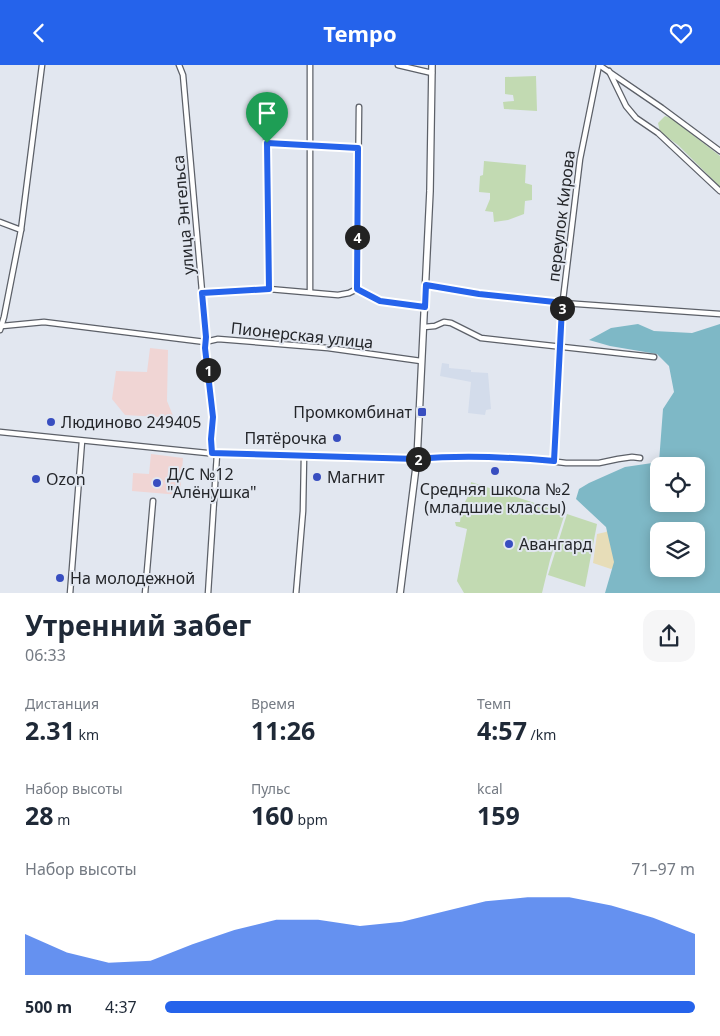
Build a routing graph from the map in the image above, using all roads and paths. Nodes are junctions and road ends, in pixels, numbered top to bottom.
1 (42, 65) edge
2 (179, 65) edge
3 (310, 65) edge
4 (398, 65) edge
5 (432, 65) edge
6 (599, 65) edge
7 (609, 71) junction
8 (432, 73) junction
9 (360, 107) dead end
10 (266, 118) dead end
11 (267, 143) junction
12 (311, 145) junction
13 (358, 148) junction
14 (720, 151) edge
15 (720, 191) edge
16 (0, 222) edge
17 (20, 230) junction
18 (426, 285) junction
19 (269, 289) junction
20 (357, 289) junction
21 (310, 292) junction
22 (202, 293) junction
23 (564, 303) junction
24 (425, 307) junction
25 (720, 314) edge
26 (424, 327) junction
27 (1, 328) edge
28 (206, 342) junction
29 (560, 348) junction
30 (654, 357) dead end
31 (422, 361) junction
32 (0, 432) edge
33 (82, 441) junction
34 (215, 453) junction
35 (304, 456) junction
36 (640, 458) dead end
37 (417, 459) junction
38 (554, 461) junction
39 (153, 501) dead end
40 (70, 593) edge
41 (145, 593) edge
42 (208, 593) edge
43 (296, 593) edge
44 (400, 593) edge

1 - 17 street
2 - 22 street, улица Энгельса
3 - 12 street
4 - 8 street
5 - 8 street
6 - 7 street
6 - 23 street, переулок Кирова
7 - 14 street
7 - 15 street
8 - 18 street
9 - 13 street
10 - 11 street
11 - 12 street
11 - 19 street
12 - 13 street
12 - 21 street
13 - 20 street
16 - 17 street
17 - 27 street
18 - 23 street
18 - 24 street
19 - 21 street
19 - 22 street
20 - 21 street
20 - 24 street
22 - 28 street, улица Энгельса
23 - 25 street
23 - 29 street, переулок Кирова
24 - 26 street
26 - 29 street
26 - 31 street
27 - 28 street, Пионерская улица
28 - 31 street, Пионерская улица
28 - 34 street, улица Энгельса
29 - 30 street
29 - 38 street, переулок Кирова
31 - 37 street
32 - 33 street
33 - 34 street
33 - 40 street
34 - 35 street
34 - 42 street, улица Энгельса
35 - 37 street
35 - 43 street
36 - 38 street
37 - 38 street
37 - 44 street
39 - 41 street

